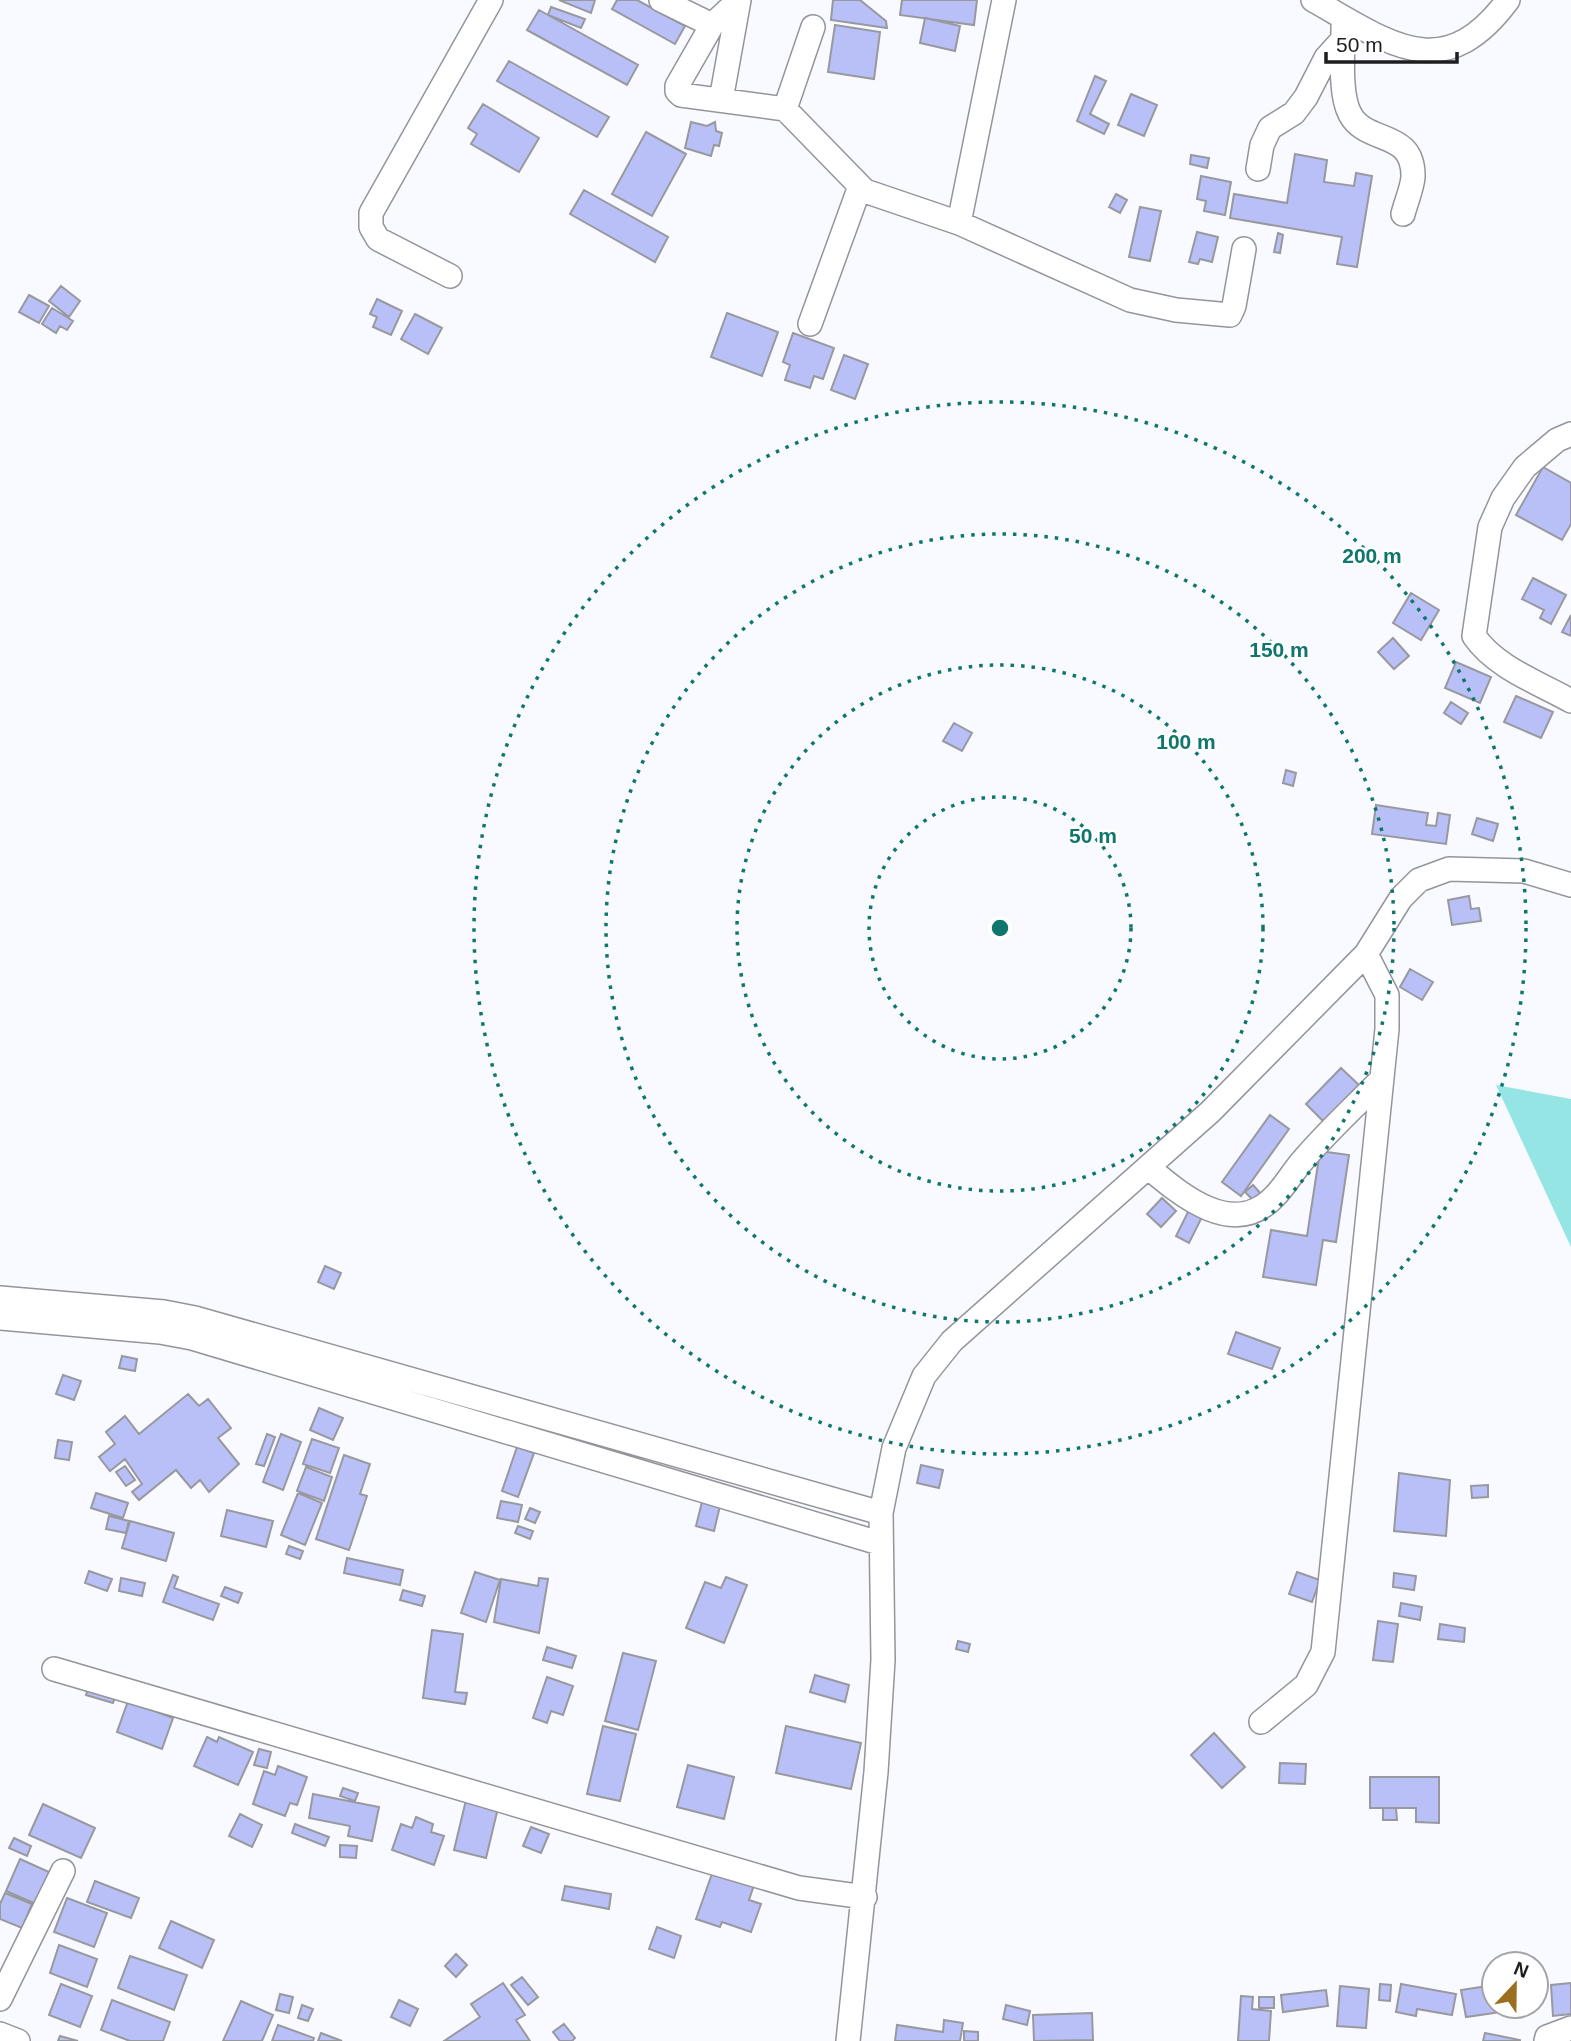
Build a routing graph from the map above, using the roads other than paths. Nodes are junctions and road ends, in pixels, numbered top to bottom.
1 (491, 0) edge
2 (661, 0) edge
3 (739, 0) edge
4 (1004, 0) edge
5 (1312, 0) edge
6 (1508, 0) edge
7 (712, 25) junction
8 (813, 27) dead end
9 (1343, 28) junction
10 (721, 100) junction
11 (785, 109) junction
12 (1258, 169) dead end
13 (859, 189) junction
14 (1403, 214) dead end
15 (959, 223) junction
16 (1244, 249) dead end
17 (450, 276) dead end
18 (810, 324) dead end
19 (1571, 434) edge
20 (1571, 701) edge
21 (1571, 885) edge
22 (1366, 954) junction
23 (1379, 1082) junction
24 (1149, 1168) junction
25 (0, 1298) edge
26 (0, 1318) edge
27 (881, 1513) junction
28 (879, 1543) junction
29 (54, 1669) dead end
30 (1261, 1722) dead end
31 (63, 1871) dead end
32 (865, 1897) junction
33 (0, 1999) edge
34 (1571, 2028) edge
35 (0, 2034) edge
36 (18, 2041) edge
37 (849, 2041) edge
38 (1546, 2041) edge

1 - 17 street
2 - 7 street
3 - 7 street
3 - 10 street
4 - 15 street
5 - 9 street
6 - 9 street
7 - 10 street
8 - 11 street
9 - 12 street
9 - 14 street
10 - 11 street
11 - 13 street
13 - 15 street
13 - 18 street
15 - 16 street
19 - 20 street
21 - 22 street
22 - 23 street
22 - 24 street
23 - 24 street
23 - 30 street
24 - 27 street
25 - 27 street
26 - 28 street
27 - 28 street
28 - 32 street
29 - 32 street
31 - 33 street
32 - 37 street
34 - 38 street
35 - 36 street

